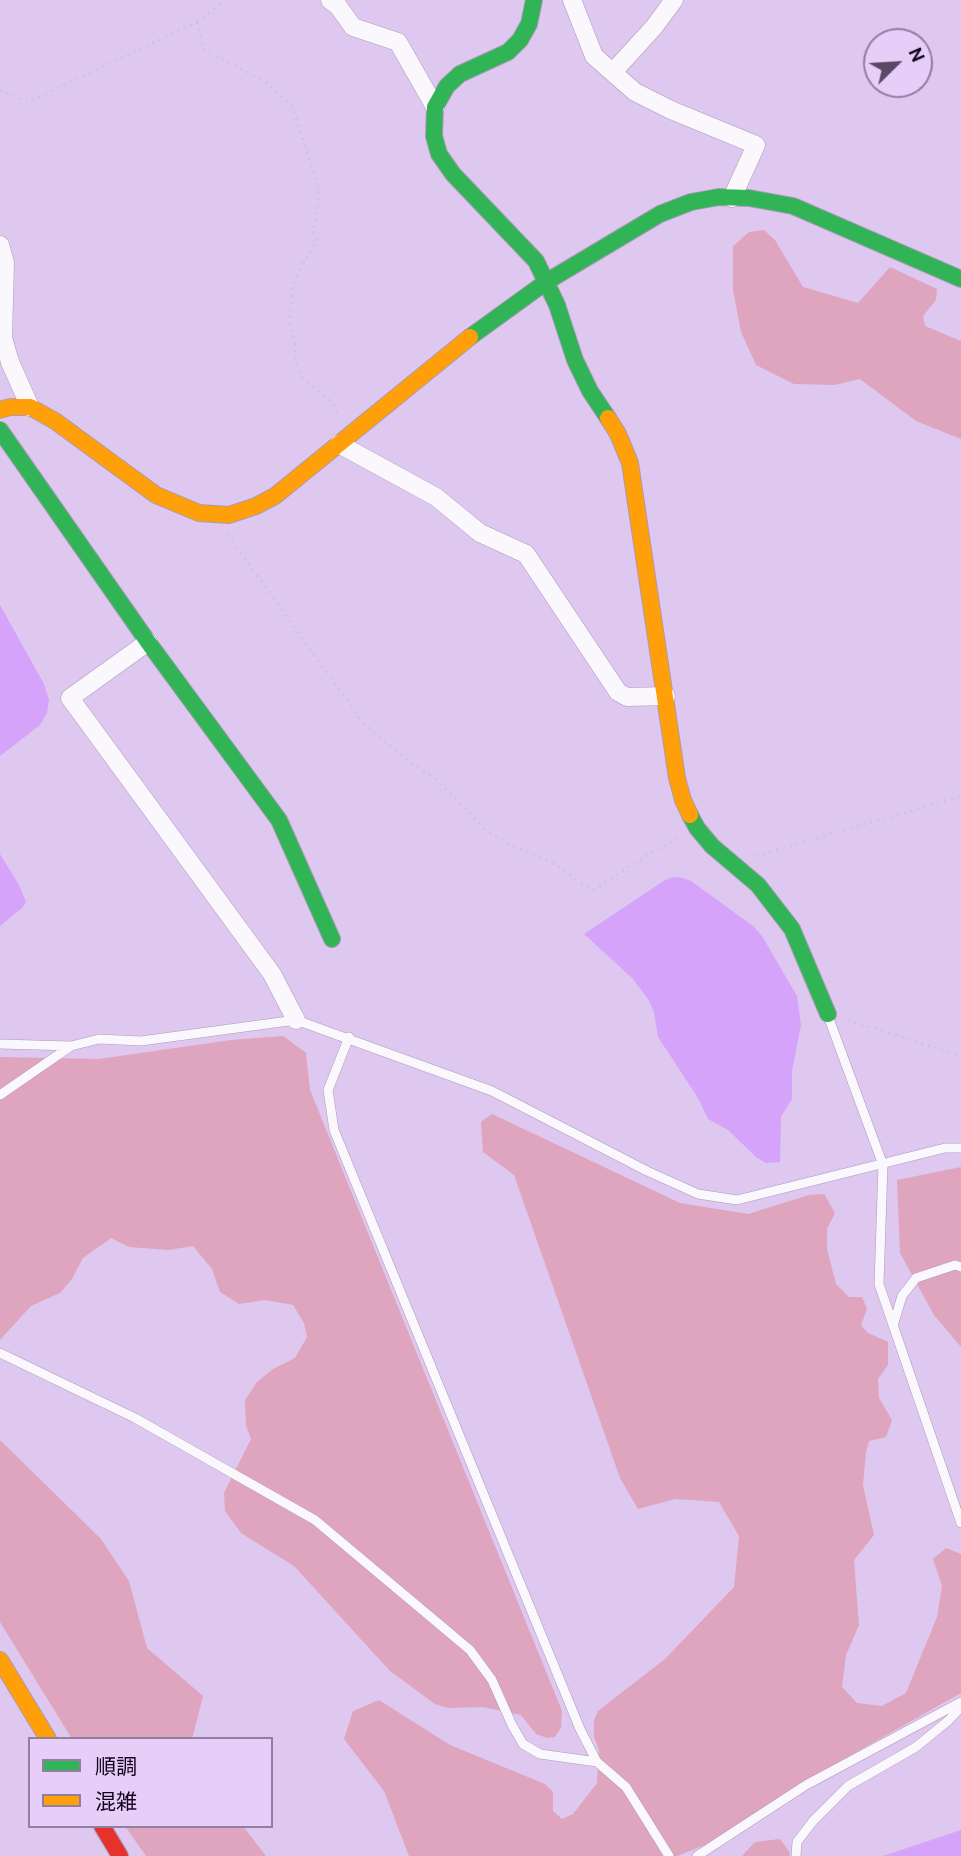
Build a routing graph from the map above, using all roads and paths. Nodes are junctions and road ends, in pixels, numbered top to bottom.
1 (225, 0) edge
2 (330, 0) edge
3 (534, 0) edge
4 (572, 0) edge
5 (674, 0) edge
6 (197, 22) junction
7 (613, 72) junction
8 (0, 90) edge
9 (435, 107) junction
10 (732, 198) junction
11 (0, 246) edge
12 (961, 279) edge
13 (546, 282) junction
14 (3, 404) edge
15 (30, 407) junction
16 (0, 430) edge
17 (343, 440) junction
18 (214, 515) junction
19 (148, 642) junction
20 (666, 696) junction
21 (961, 796) edge
22 (697, 828) junction
23 (732, 862) junction
24 (332, 939) dead end
25 (828, 1014) junction
26 (296, 1020) junction
27 (349, 1037) junction
28 (0, 1044) edge
29 (71, 1046) junction
30 (961, 1056) edge
31 (0, 1096) edge
32 (961, 1148) edge
33 (883, 1165) junction
34 (961, 1267) edge
35 (893, 1326) junction
36 (0, 1353) edge
37 (961, 1523) edge
38 (0, 1660) edge
39 (961, 1705) edge
40 (47, 1737) edge
41 (597, 1762) junction
42 (103, 1828) edge
43 (120, 1856) edge
44 (669, 1856) edge
45 (697, 1856) edge
46 (796, 1856) edge

1 - 6 path
2 - 9 street
3 - 9 street
4 - 7 street
5 - 7 street
6 - 8 path
6 - 17 path
7 - 10 street
9 - 13 street
10 - 12 street
10 - 13 street
11 - 15 street
13 - 17 street
13 - 20 street
14 - 15 street
15 - 18 street
16 - 19 street
17 - 18 street
17 - 20 street
18 - 22 path
19 - 24 street
19 - 26 street
20 - 22 street
21 - 23 path
22 - 23 street
23 - 25 street
25 - 30 path
25 - 33 lane
26 - 27 lane
26 - 29 lane
27 - 33 lane
27 - 41 lane
28 - 29 lane
29 - 31 lane
32 - 33 lane
33 - 35 lane
34 - 35 lane
35 - 37 lane
36 - 41 lane
38 - 40 street
39 - 45 lane
39 - 46 lane
41 - 44 lane
42 - 43 street

